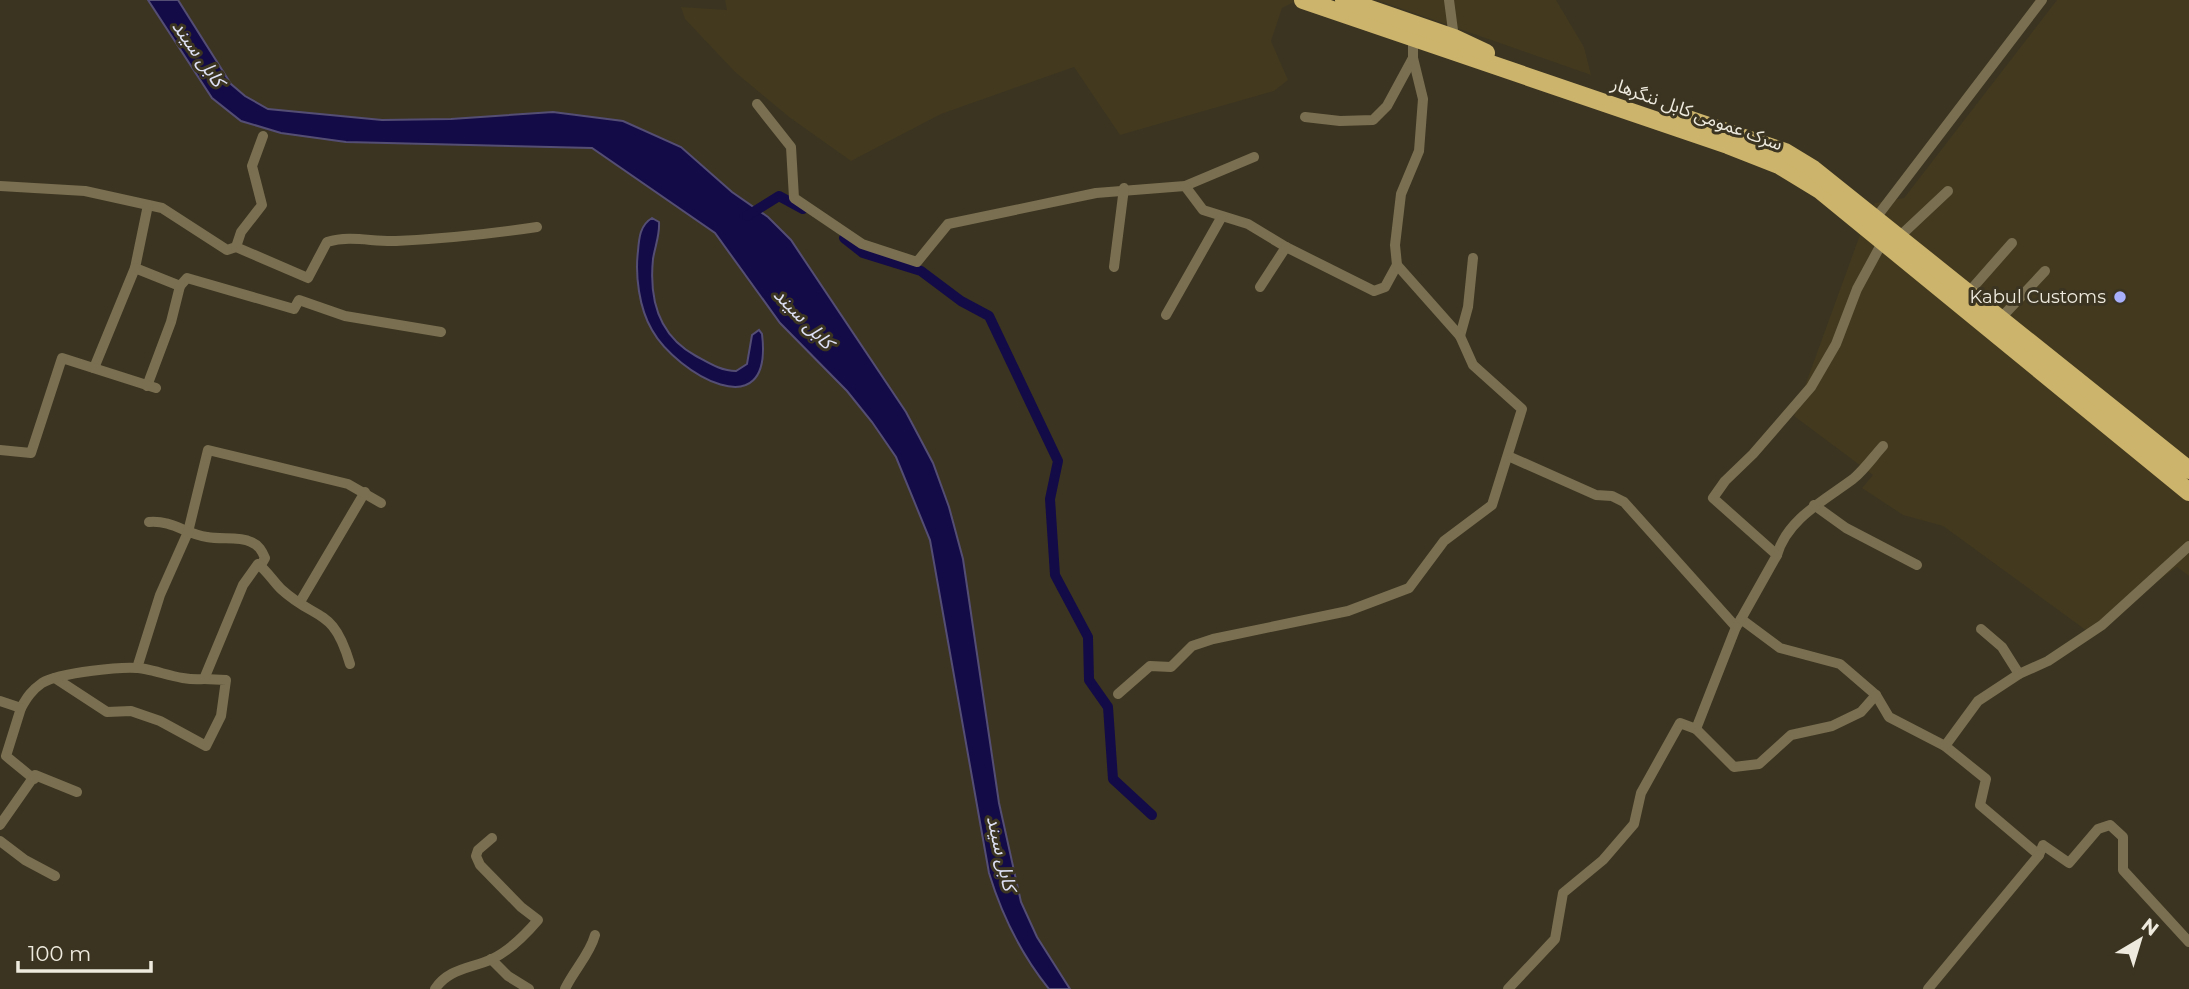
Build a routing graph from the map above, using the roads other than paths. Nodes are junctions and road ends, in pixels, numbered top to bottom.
1 (1303, 0) edge
2 (1344, 0) edge
3 (1449, 0) edge
4 (2042, 0) edge
5 (1413, 38) junction
6 (1454, 38) junction
7 (1413, 58) junction
8 (757, 104) dead end
9 (1305, 117) dead end
10 (263, 136) dead end
11 (1254, 157) dead end
12 (0, 186) edge
13 (1185, 186) junction
14 (1124, 188) junction
15 (1948, 191) dead end
16 (148, 205) junction
17 (1221, 218) junction
18 (1872, 223) junction
19 (537, 227) dead end
20 (1891, 239) junction
21 (2011, 243) dead end
22 (236, 247) junction
23 (1286, 247) junction
24 (1473, 258) dead end
25 (1397, 265) junction
26 (1114, 267) dead end
27 (135, 268) junction
28 (2045, 271) dead end
29 (180, 286) junction
30 (1260, 288) dead end
31 (1968, 293) junction
32 (1167, 315) dead end
33 (2000, 319) junction
34 (441, 332) dead end
35 (1460, 336) junction
36 (94, 368) junction
37 (1882, 446) dead end
38 (0, 450) edge
39 (1508, 456) junction
40 (2189, 470) edge
41 (365, 492) junction
42 (2189, 492) edge
43 (381, 503) dead end
44 (1814, 505) junction
45 (149, 522) dead end
46 (188, 532) junction
47 (2189, 546) edge
48 (1777, 555) junction
49 (261, 565) junction
50 (1917, 565) dead end
51 (300, 602) junction
52 (1739, 623) junction
53 (1981, 629) dead end
54 (350, 664) dead end
55 (137, 668) junction
56 (2019, 674) junction
57 (55, 678) junction
58 (204, 679) junction
59 (1118, 694) dead end
60 (1876, 695) junction
61 (0, 701) edge
62 (22, 708) junction
63 (1696, 729) junction
64 (1945, 746) junction
65 (34, 779) junction
66 (77, 792) dead end
67 (0, 825) edge
68 (492, 838) dead end
69 (0, 841) edge
70 (2039, 855) junction
71 (55, 876) dead end
72 (595, 934) dead end
73 (2189, 942) edge
74 (491, 959) junction
75 (435, 989) edge
76 (528, 989) edge
77 (565, 989) edge
78 (1508, 989) edge
79 (1928, 989) edge

1 - 5 highway, سرک عمومی کابل ننگرهار
2 - 6 highway, سرک عمومی کابل ننگرهار
3 - 6 street
4 - 18 street
5 - 7 street
5 - 18 highway, سرک عمومی کابل ننگرهار
6 - 18 highway, سرک عمومی کابل ننگرهار
7 - 9 street
7 - 25 street
8 - 14 street
10 - 22 street
11 - 13 street
12 - 16 street
13 - 14 street
13 - 17 street
14 - 26 street
15 - 20 street
16 - 22 street
16 - 27 street
17 - 23 street
17 - 32 street
18 - 20 highway, سرک عمومی کابل ننگرهار
19 - 22 street
20 - 31 highway, سرک عمومی کابل ننگرهار
20 - 42 highway, سرک عمومی کابل ننگرهار
20 - 48 street
21 - 31 street
23 - 25 street
23 - 30 street
24 - 35 street
25 - 35 street
27 - 29 street
27 - 36 street
28 - 33 street
29 - 34 street
29 - 36 street
31 - 33 highway, سرک عمومی کابل ننگرهار
33 - 40 highway, سرک عمومی کابل ننگرهار
35 - 39 street
36 - 38 street
37 - 44 street
39 - 52 street
39 - 59 street
41 - 43 street
41 - 46 street
41 - 51 street
44 - 48 street
44 - 50 street
45 - 46 street
46 - 49 street
46 - 55 street
47 - 56 street
48 - 52 street
49 - 51 street
49 - 58 street
51 - 54 street
52 - 60 street
52 - 63 street
53 - 56 street
55 - 57 street
55 - 58 street
56 - 64 street
57 - 58 street
57 - 62 street
60 - 63 street
60 - 64 street
61 - 62 street
62 - 65 street
63 - 78 street
64 - 70 street
65 - 66 street
65 - 67 street
68 - 74 street
69 - 71 street
70 - 73 street
70 - 79 street
72 - 77 street
74 - 75 street
74 - 76 street

